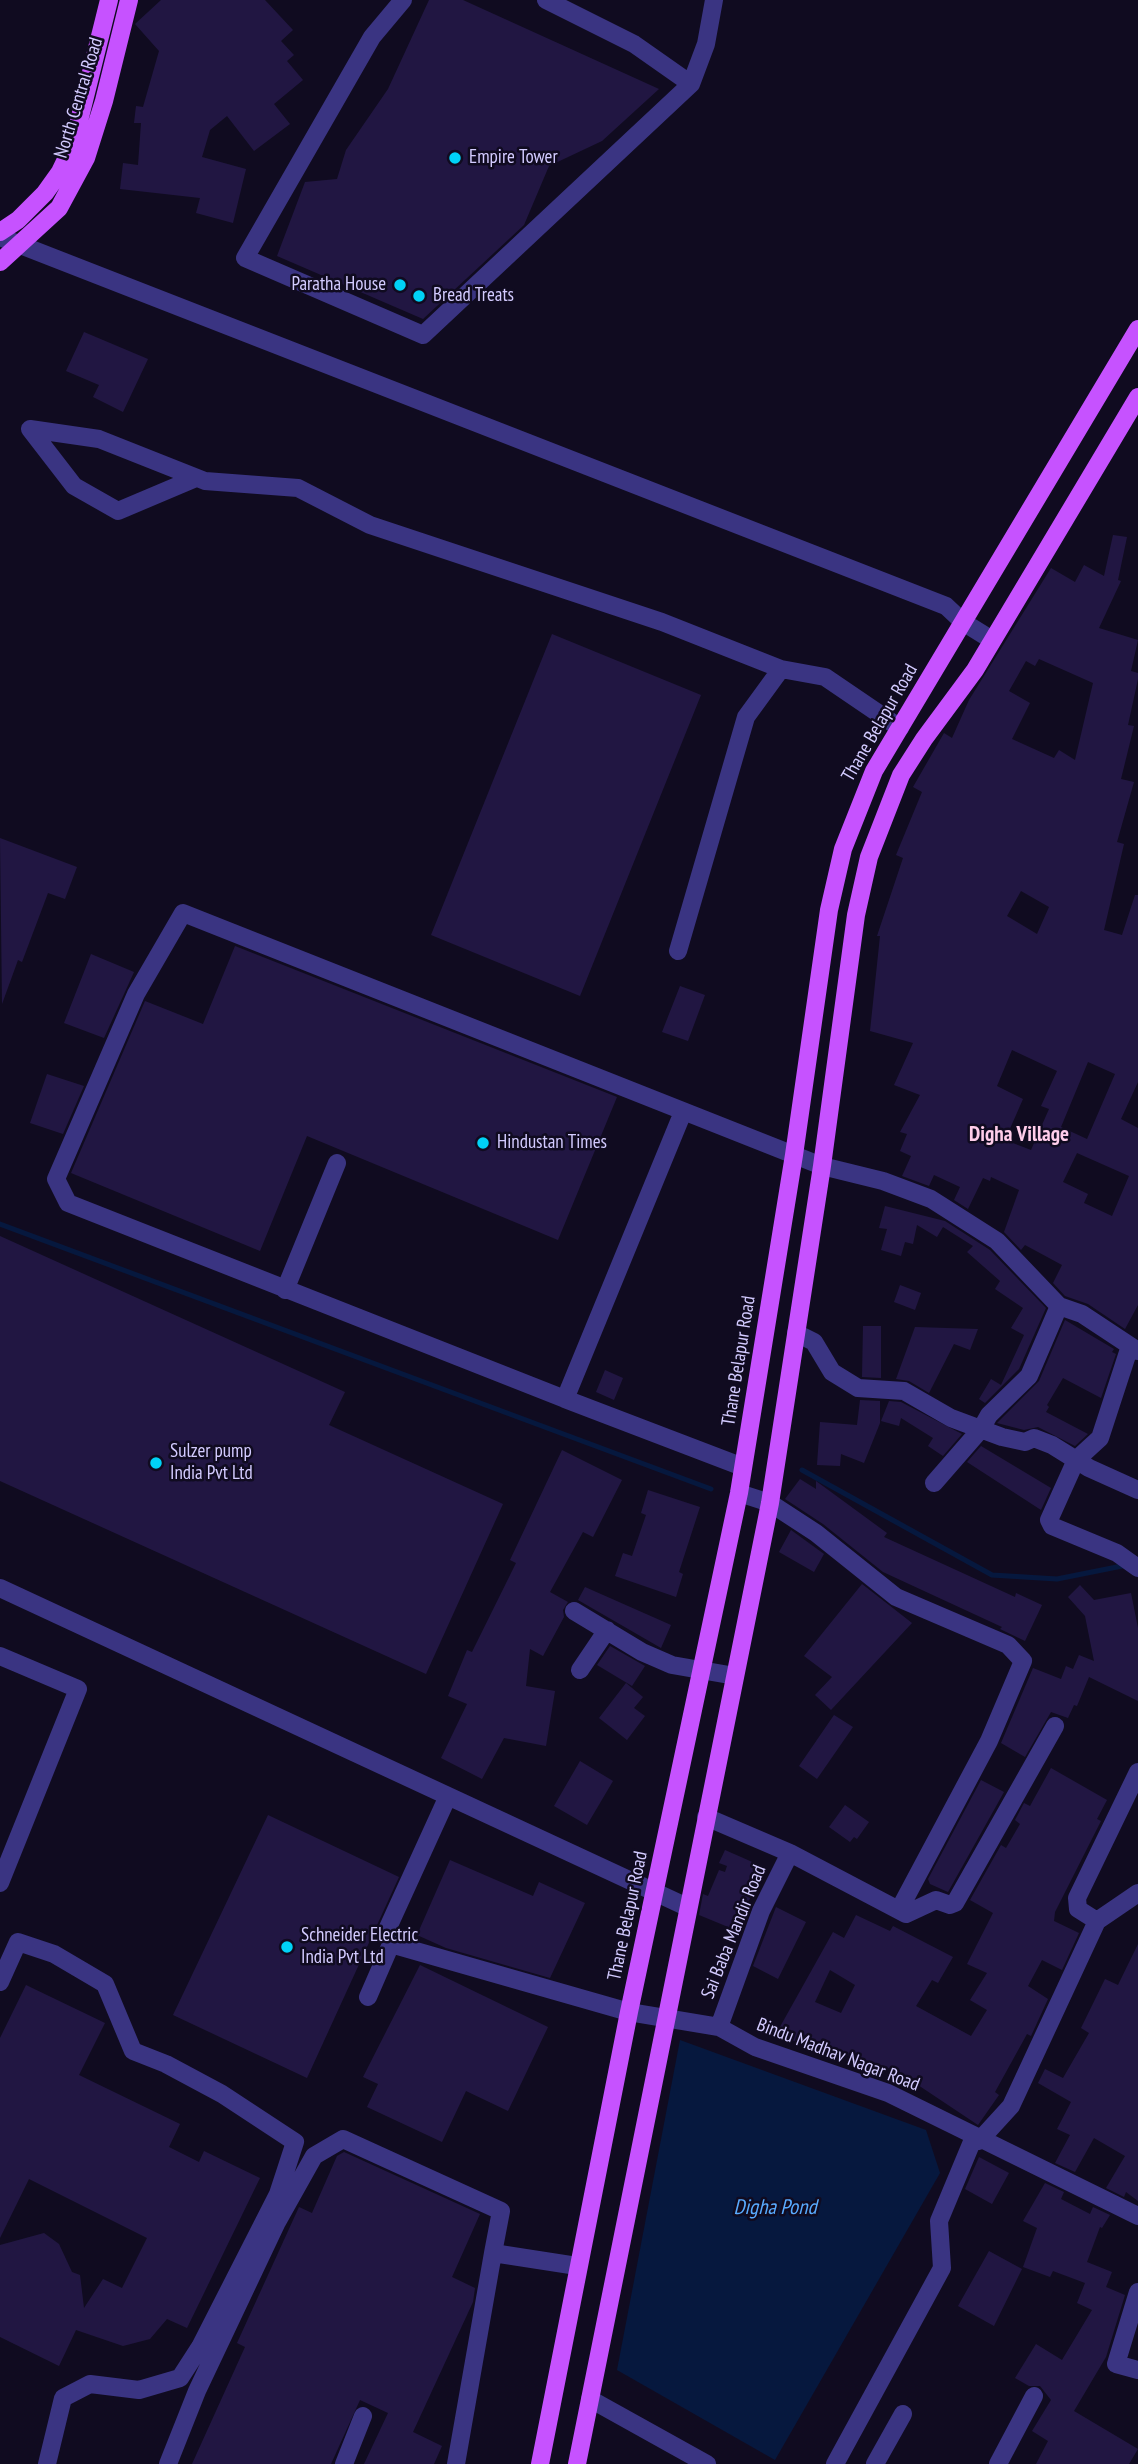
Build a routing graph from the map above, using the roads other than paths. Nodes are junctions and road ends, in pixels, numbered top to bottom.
1 (109, 0) edge
2 (129, 0) edge
3 (403, 0) edge
4 (546, 0) edge
5 (714, 0) edge
6 (691, 85) junction
7 (0, 234) edge
8 (20, 244) junction
9 (0, 262) edge
10 (1138, 329) edge
11 (1138, 397) edge
12 (196, 478) junction
13 (963, 622) junction
14 (992, 640) junction
15 (781, 669) junction
16 (900, 728) junction
17 (678, 951) dead end
18 (683, 1112) junction
19 (794, 1155) junction
20 (337, 1163) dead end
21 (822, 1167) junction
22 (285, 1290) junction
23 (1059, 1306) junction
24 (796, 1333) junction
25 (1134, 1348) edge
26 (565, 1399) junction
27 (981, 1429) junction
28 (1076, 1460) junction
29 (743, 1467) junction
30 (934, 1483) dead end
31 (1138, 1490) edge
32 (739, 1493) junction
33 (769, 1503) junction
34 (1131, 1562) edge
35 (0, 1588) edge
36 (574, 1611) dead end
37 (607, 1630) junction
38 (0, 1656) edge
39 (580, 1670) dead end
40 (701, 1670) junction
41 (734, 1675) junction
42 (1055, 1726) dead end
43 (1138, 1772) edge
44 (448, 1796) junction
45 (706, 1817) junction
46 (790, 1853) junction
47 (0, 1883) edge
48 (655, 1892) junction
49 (1138, 1893) edge
50 (687, 1907) junction
51 (900, 1910) junction
52 (1097, 1921) junction
53 (386, 1932) dead end
54 (0, 1982) edge
55 (368, 1997) dead end
56 (629, 2012) junction
57 (664, 2018) junction
58 (719, 2027) junction
59 (976, 2139) junction
60 (1138, 2216) edge
61 (493, 2253) junction
62 (577, 2266) junction
63 (1138, 2292) edge
64 (1138, 2370) edge
65 (1034, 2396) dead end
66 (590, 2399) junction
67 (903, 2414) dead end
68 (363, 2416) dead end
69 (47, 2464) edge
70 (168, 2464) edge
71 (344, 2464) edge
72 (456, 2464) edge
73 (540, 2464) edge
74 (577, 2464) edge
75 (707, 2464) edge
76 (835, 2464) edge
77 (875, 2464) edge
78 (998, 2464) edge

1 - 7 main road, North Central Road
2 - 8 main road, North Central Road
3 - 6 street
4 - 6 street
5 - 6 street
7 - 8 street
8 - 9 main road, North Central Road
8 - 13 street
10 - 13 main road, Thane Belapur Road
11 - 14 main road
12 - 12 street
12 - 15 street
13 - 14 street
13 - 16 main road, Thane Belapur Road
14 - 21 main road
15 - 16 street
15 - 17 street
16 - 19 main road, Thane Belapur Road
18 - 19 street
18 - 22 street
18 - 26 street
19 - 21 street
19 - 29 main road, Thane Belapur Road
20 - 22 street
21 - 23 street
21 - 24 main road
22 - 26 street
23 - 25 street
23 - 27 street
24 - 27 street
24 - 33 main road
25 - 28 street
26 - 29 street
27 - 28 street
27 - 30 street
28 - 31 street
28 - 34 street
29 - 32 main road, Thane Belapur Road
32 - 33 street
32 - 40 main road, Thane Belapur Road
33 - 41 main road
33 - 51 street
35 - 44 street
36 - 37 street
37 - 39 street
37 - 40 street
38 - 47 street
40 - 41 street
40 - 48 main road, Thane Belapur Road
41 - 45 main road
42 - 51 street
43 - 52 street
44 - 48 street
44 - 53 street
45 - 46 street
45 - 50 main road
46 - 51 street
46 - 58 street, Sai Baba Mandir Road
48 - 50 street
48 - 56 main road, Thane Belapur Road
49 - 52 street
50 - 57 main road
52 - 59 street
54 - 69 street
55 - 56 street, Bindu Madhav Nagar Road
56 - 57 street, Bindu Madhav Nagar Road
56 - 62 main road, Thane Belapur Road
57 - 58 street, Bindu Madhav Nagar Road
57 - 66 main road
58 - 59 street, Bindu Madhav Nagar Road
59 - 60 street, Bindu Madhav Nagar Road
59 - 76 street
61 - 62 street
61 - 70 street
61 - 72 street
62 - 73 main road, Thane Belapur Road
63 - 64 street
65 - 78 street
66 - 74 main road
66 - 75 street
67 - 77 street
68 - 71 street

